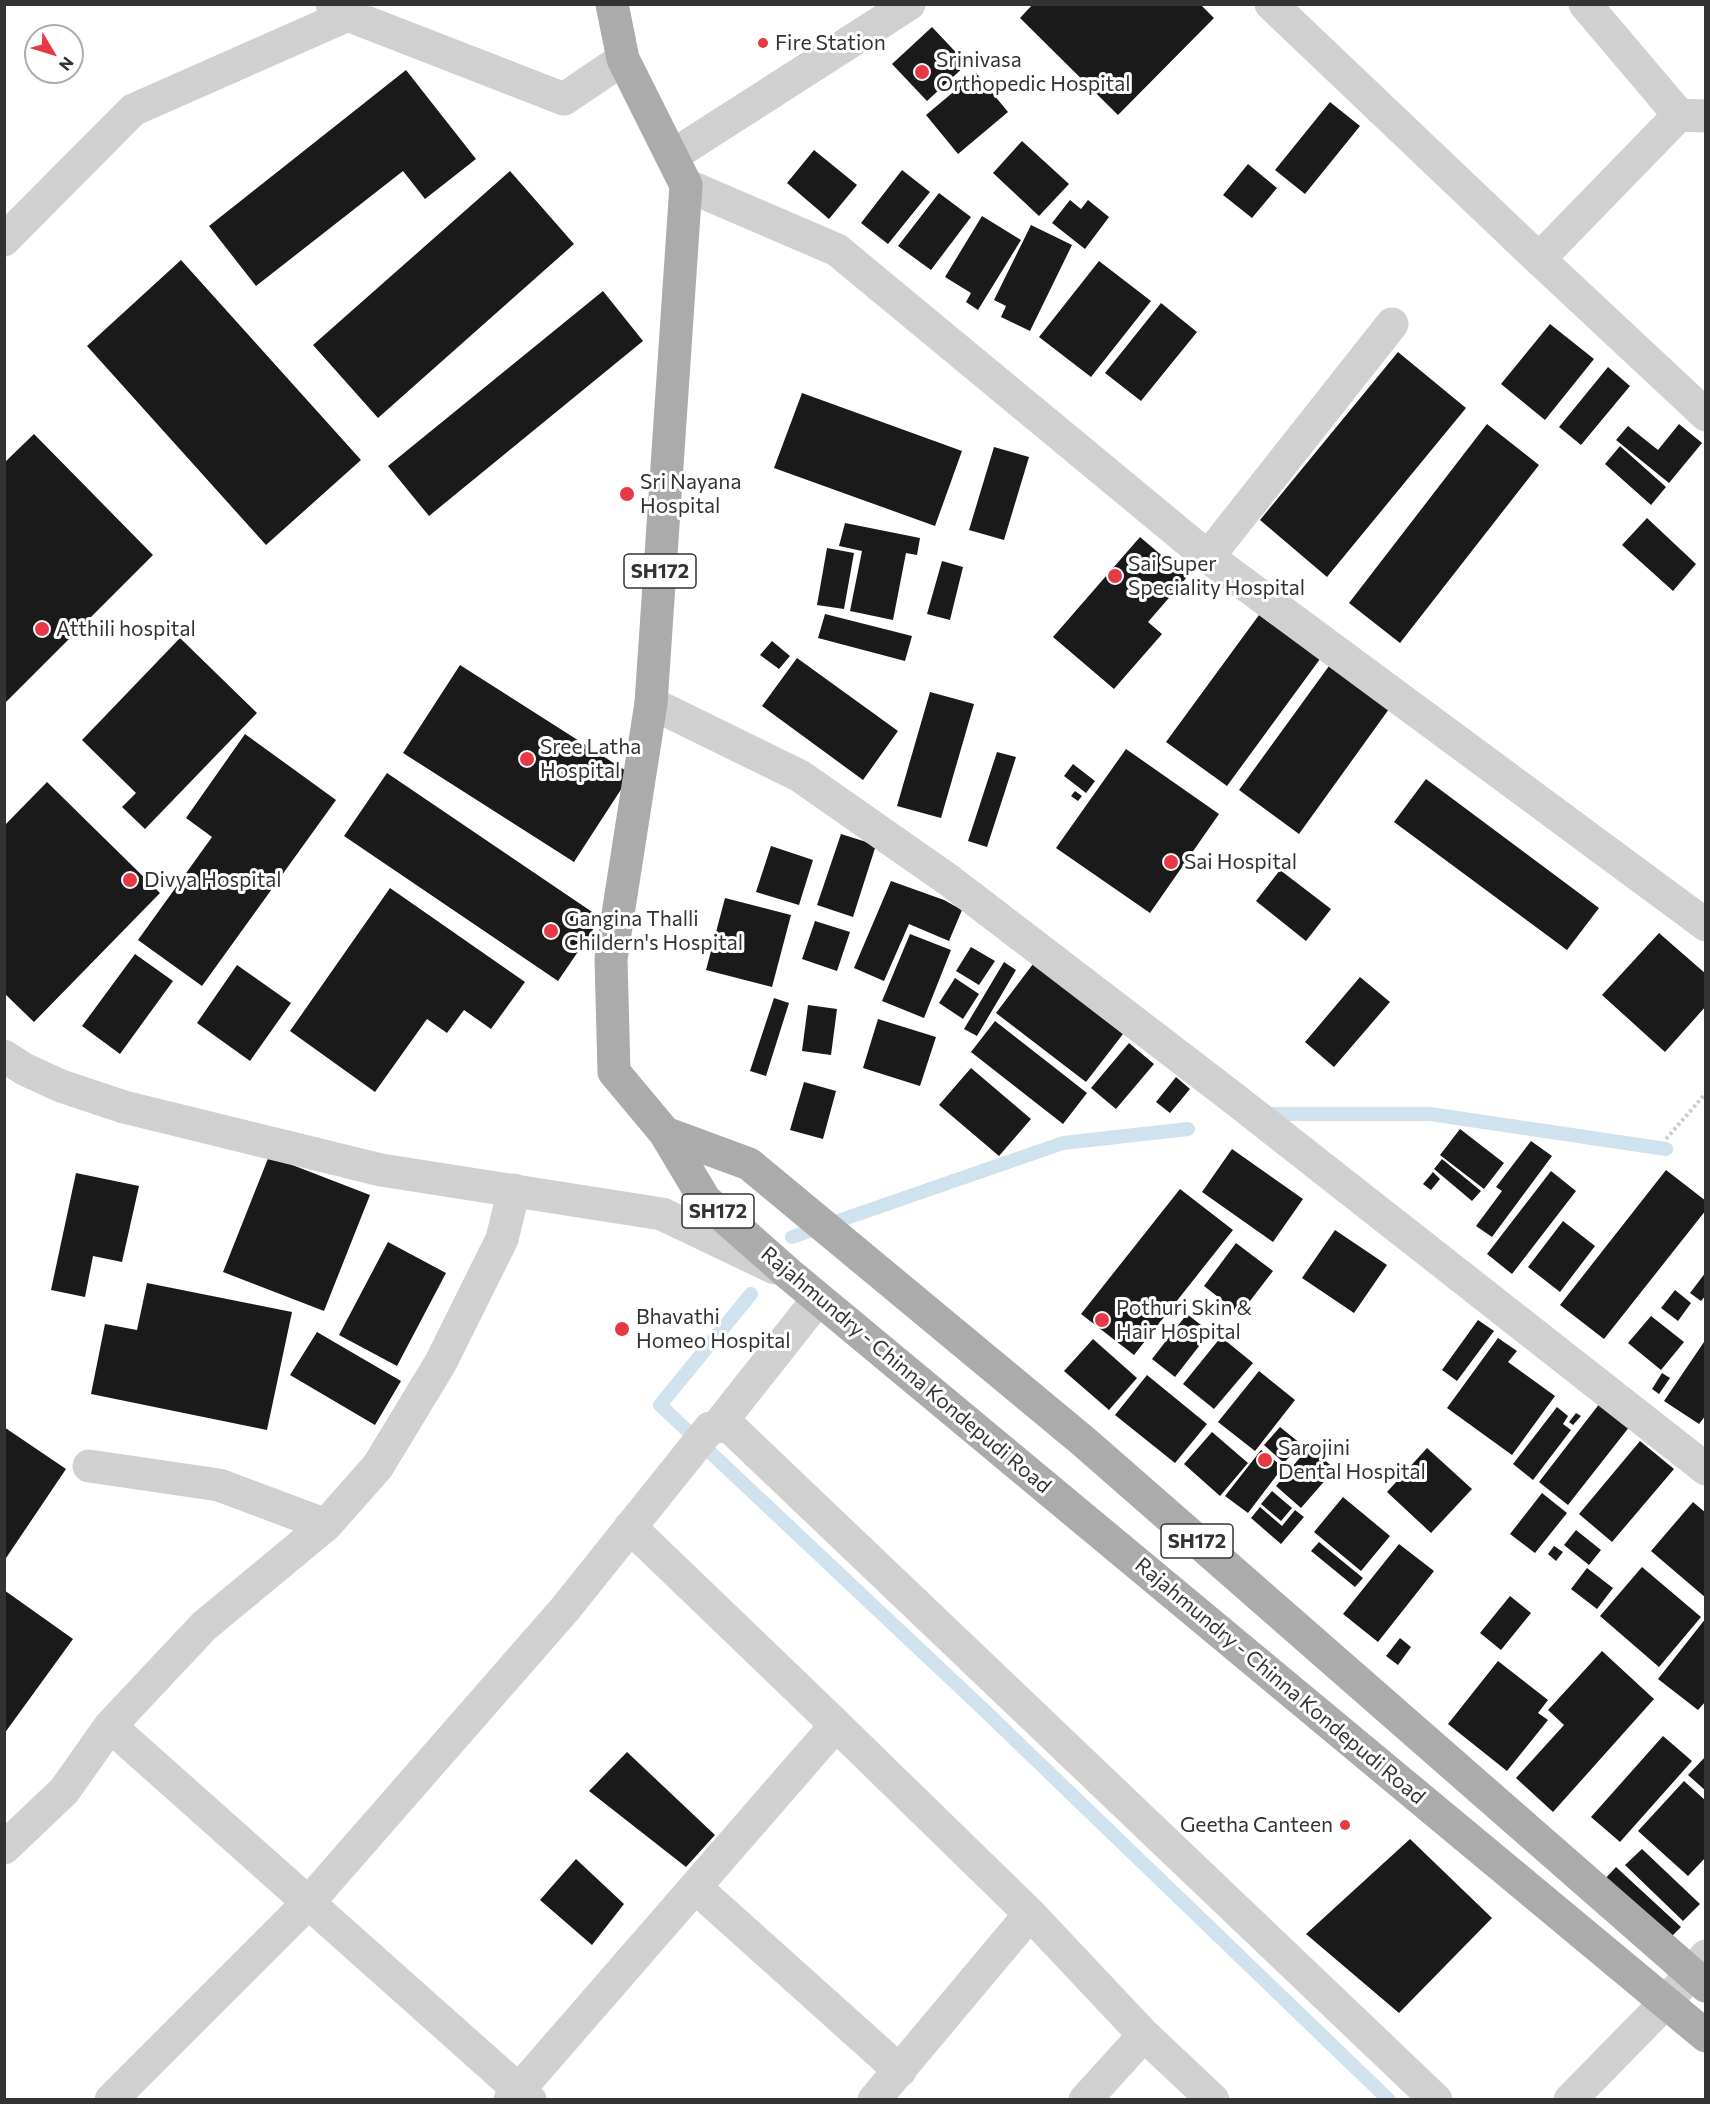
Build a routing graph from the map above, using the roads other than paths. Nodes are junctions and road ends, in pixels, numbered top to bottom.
1 (612, 4) edge
2 (909, 4) edge
3 (1271, 4) edge
4 (1585, 4) edge
5 (340, 10) edge
6 (623, 59) junction
7 (1692, 116) edge
8 (672, 156) junction
9 (686, 185) junction
10 (4, 240) edge
11 (1539, 259) junction
12 (1392, 324) dead end
13 (1706, 415) edge
14 (1208, 557) junction
15 (651, 703) junction
16 (1706, 925) edge
17 (4, 1056) edge
18 (665, 1133) junction
19 (514, 1190) junction
20 (789, 1274) junction
21 (818, 1299) junction
22 (717, 1427) junction
23 (89, 1466) dead end
24 (1706, 1469) edge
25 (326, 1525) junction
26 (630, 1527) junction
27 (836, 1725) junction
28 (110, 1726) junction
29 (4, 1848) edge
30 (695, 1887) junction
31 (308, 1903) junction
32 (1030, 1914) junction
33 (1701, 1972) edge
34 (1667, 2001) junction
35 (1144, 2035) junction
36 (1706, 2036) edge
37 (900, 2071) junction
38 (520, 2096) edge
39 (111, 2100) edge
40 (874, 2100) edge
41 (1085, 2100) edge
42 (1213, 2100) edge
43 (1436, 2100) edge
44 (1570, 2100) edge

1 - 6 main road, Rajahmundry - Chinna Kondepudi Road / SH172
2 - 8 street
3 - 11 street
4 - 7 street
5 - 6 street
5 - 10 street
6 - 8 main road, Rajahmundry - Chinna Kondepudi Road / SH172
7 - 11 street
8 - 9 main road, Rajahmundry - Chinna Kondepudi Road / SH172
9 - 14 street
9 - 15 main road, Rajahmundry - Chinna Kondepudi Road / SH172
11 - 13 street
12 - 14 street
14 - 16 street
15 - 18 main road, Rajahmundry - Chinna Kondepudi Road / SH172
15 - 24 street
17 - 19 street
18 - 20 main road, Rajahmundry - Chinna Kondepudi Road / SH172
18 - 33 main road, SH172
19 - 20 street
19 - 25 street
20 - 21 main road, Rajahmundry - Chinna Kondepudi Road / SH172
21 - 22 street
21 - 34 main road, Rajahmundry - Chinna Kondepudi Road / SH172
22 - 26 street
22 - 43 street
23 - 25 street
25 - 28 street
26 - 27 street
26 - 31 street
27 - 30 street
27 - 32 street
28 - 29 street
28 - 31 street
30 - 37 street
30 - 38 street
31 - 38 street
31 - 39 street
32 - 35 street
32 - 37 street
33 - 34 street
34 - 36 main road, Rajahmundry - Chinna Kondepudi Road / SH172
34 - 44 street
35 - 41 street
35 - 42 street
37 - 40 street

